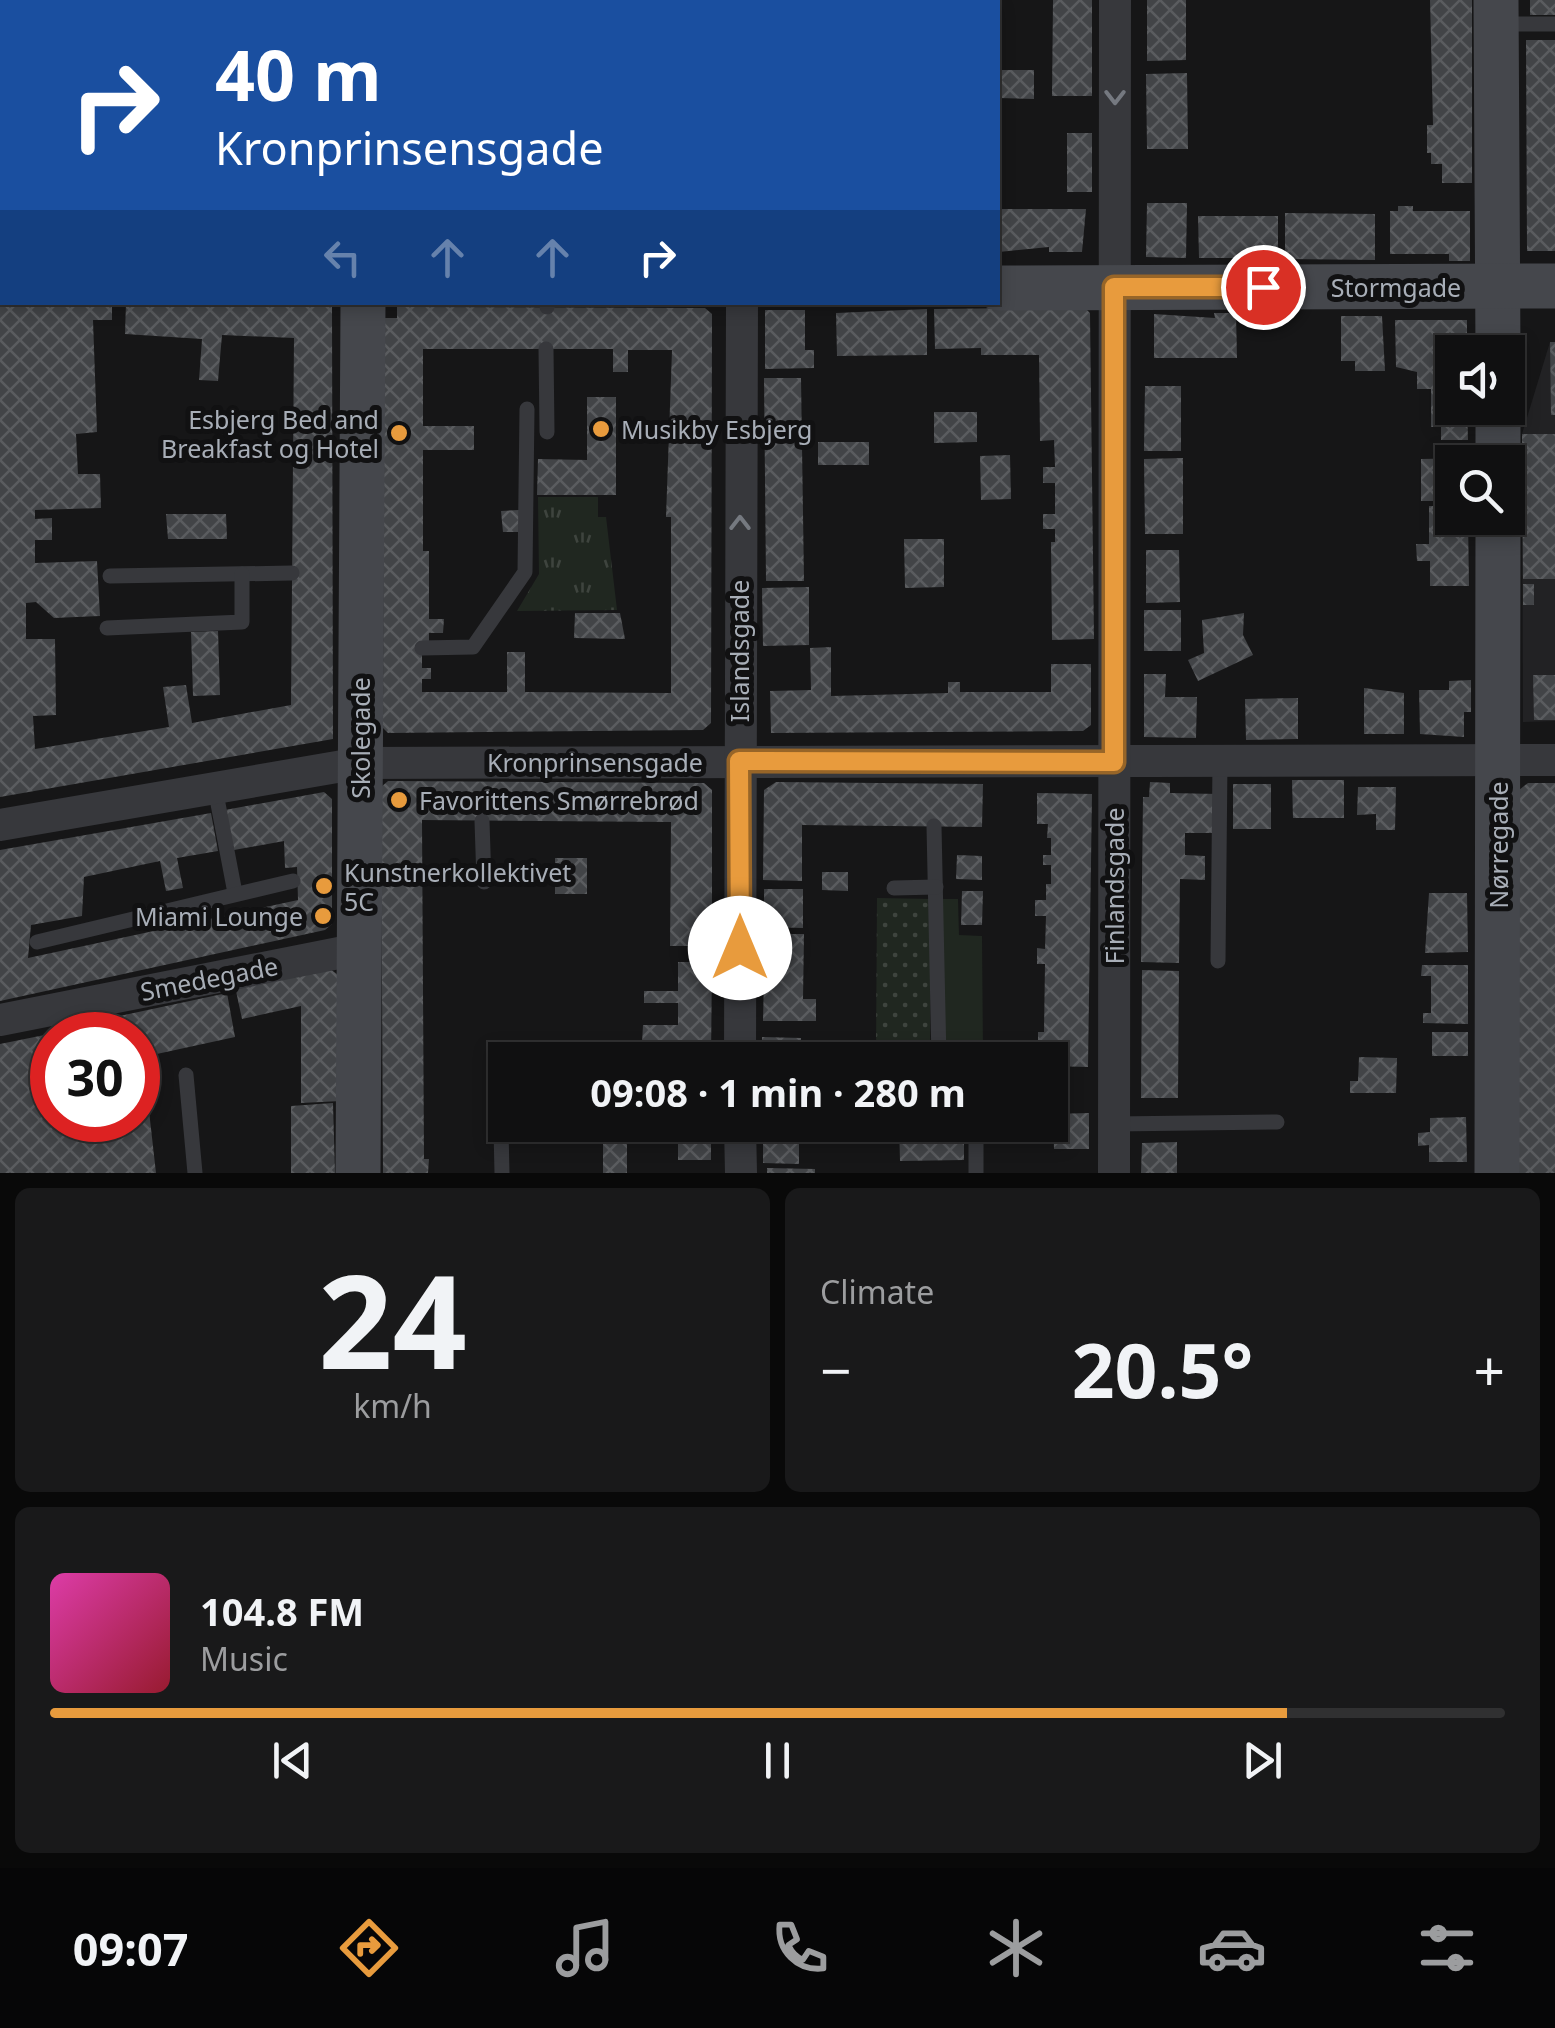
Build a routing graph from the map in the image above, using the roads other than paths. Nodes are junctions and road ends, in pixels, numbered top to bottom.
1 (1115, 0) edge
2 (1496, 12) edge
3 (1555, 24) edge
4 (1498, 286) junction
5 (1555, 286) edge
6 (1114, 287) junction
7 (1000, 288) edge
8 (362, 305) edge
9 (742, 305) edge
10 (1498, 335) edge
11 (546, 349) dead end
12 (527, 410) dead end
13 (547, 432) dead end
14 (1498, 535) edge
15 (292, 572) dead end
16 (242, 574) junction
17 (110, 576) dead end
18 (107, 628) dead end
19 (422, 648) dead end
20 (1498, 760) junction
21 (1555, 760) edge
22 (739, 761) junction
23 (1220, 761) junction
24 (1114, 762) junction
25 (360, 763) junction
26 (215, 788) junction
27 (482, 821) dead end
28 (0, 825) edge
29 (934, 826) dead end
30 (293, 881) dead end
31 (484, 882) dead end
32 (936, 887) junction
33 (894, 888) dead end
34 (235, 892) junction
35 (38, 942) dead end
36 (359, 949) junction
37 (1218, 960) dead end
38 (0, 1020) edge
39 (740, 1042) edge
40 (939, 1042) edge
41 (186, 1075) dead end
42 (1277, 1122) dead end
43 (1114, 1124) junction
44 (501, 1142) edge
45 (740, 1142) edge
46 (976, 1142) edge
47 (195, 1173) edge
48 (358, 1173) edge
49 (502, 1173) edge
50 (741, 1173) edge
51 (976, 1173) edge
52 (1114, 1173) edge
53 (1497, 1173) edge

1 -> 6 street, Finlandsgade
2 - 3 lane
2 - 4 street
4 - 5 street, Stormgade
4 - 6 street, Stormgade
4 - 10 street
6 - 7 street, Stormgade
6 - 24 street, Finlandsgade
8 - 25 street, Skolegade
22 -> 9 street, Islandsgade
11 - 13 lane
12 - 19 lane
14 - 20 street, Nørregade
15 - 16 lane
16 - 17 lane
16 - 18 lane
20 - 21 street, Kronprinsensgade
20 - 23 street, Kronprinsensgade
20 - 53 street, Nørregade
22 - 24 street, Kronprinsensgade
22 - 25 street, Kronprinsensgade
22 - 39 street, Islandsgade
23 - 24 street, Kronprinsensgade
23 - 37 lane
24 - 43 street, Finlandsgade
25 - 26 street, Kronprinsensgade
25 - 36 street, Skolegade
26 - 28 street, Kronprinsensgade
26 - 34 lane
27 - 31 lane
29 - 32 lane
30 - 34 lane
32 - 33 lane
32 - 40 lane
34 - 35 lane
36 - 38 street, Smedegade
36 - 48 street, Skolegade
41 - 47 lane
42 - 43 lane
43 - 52 street, Finlandsgade
44 - 49 lane
45 - 50 street
46 - 51 lane

